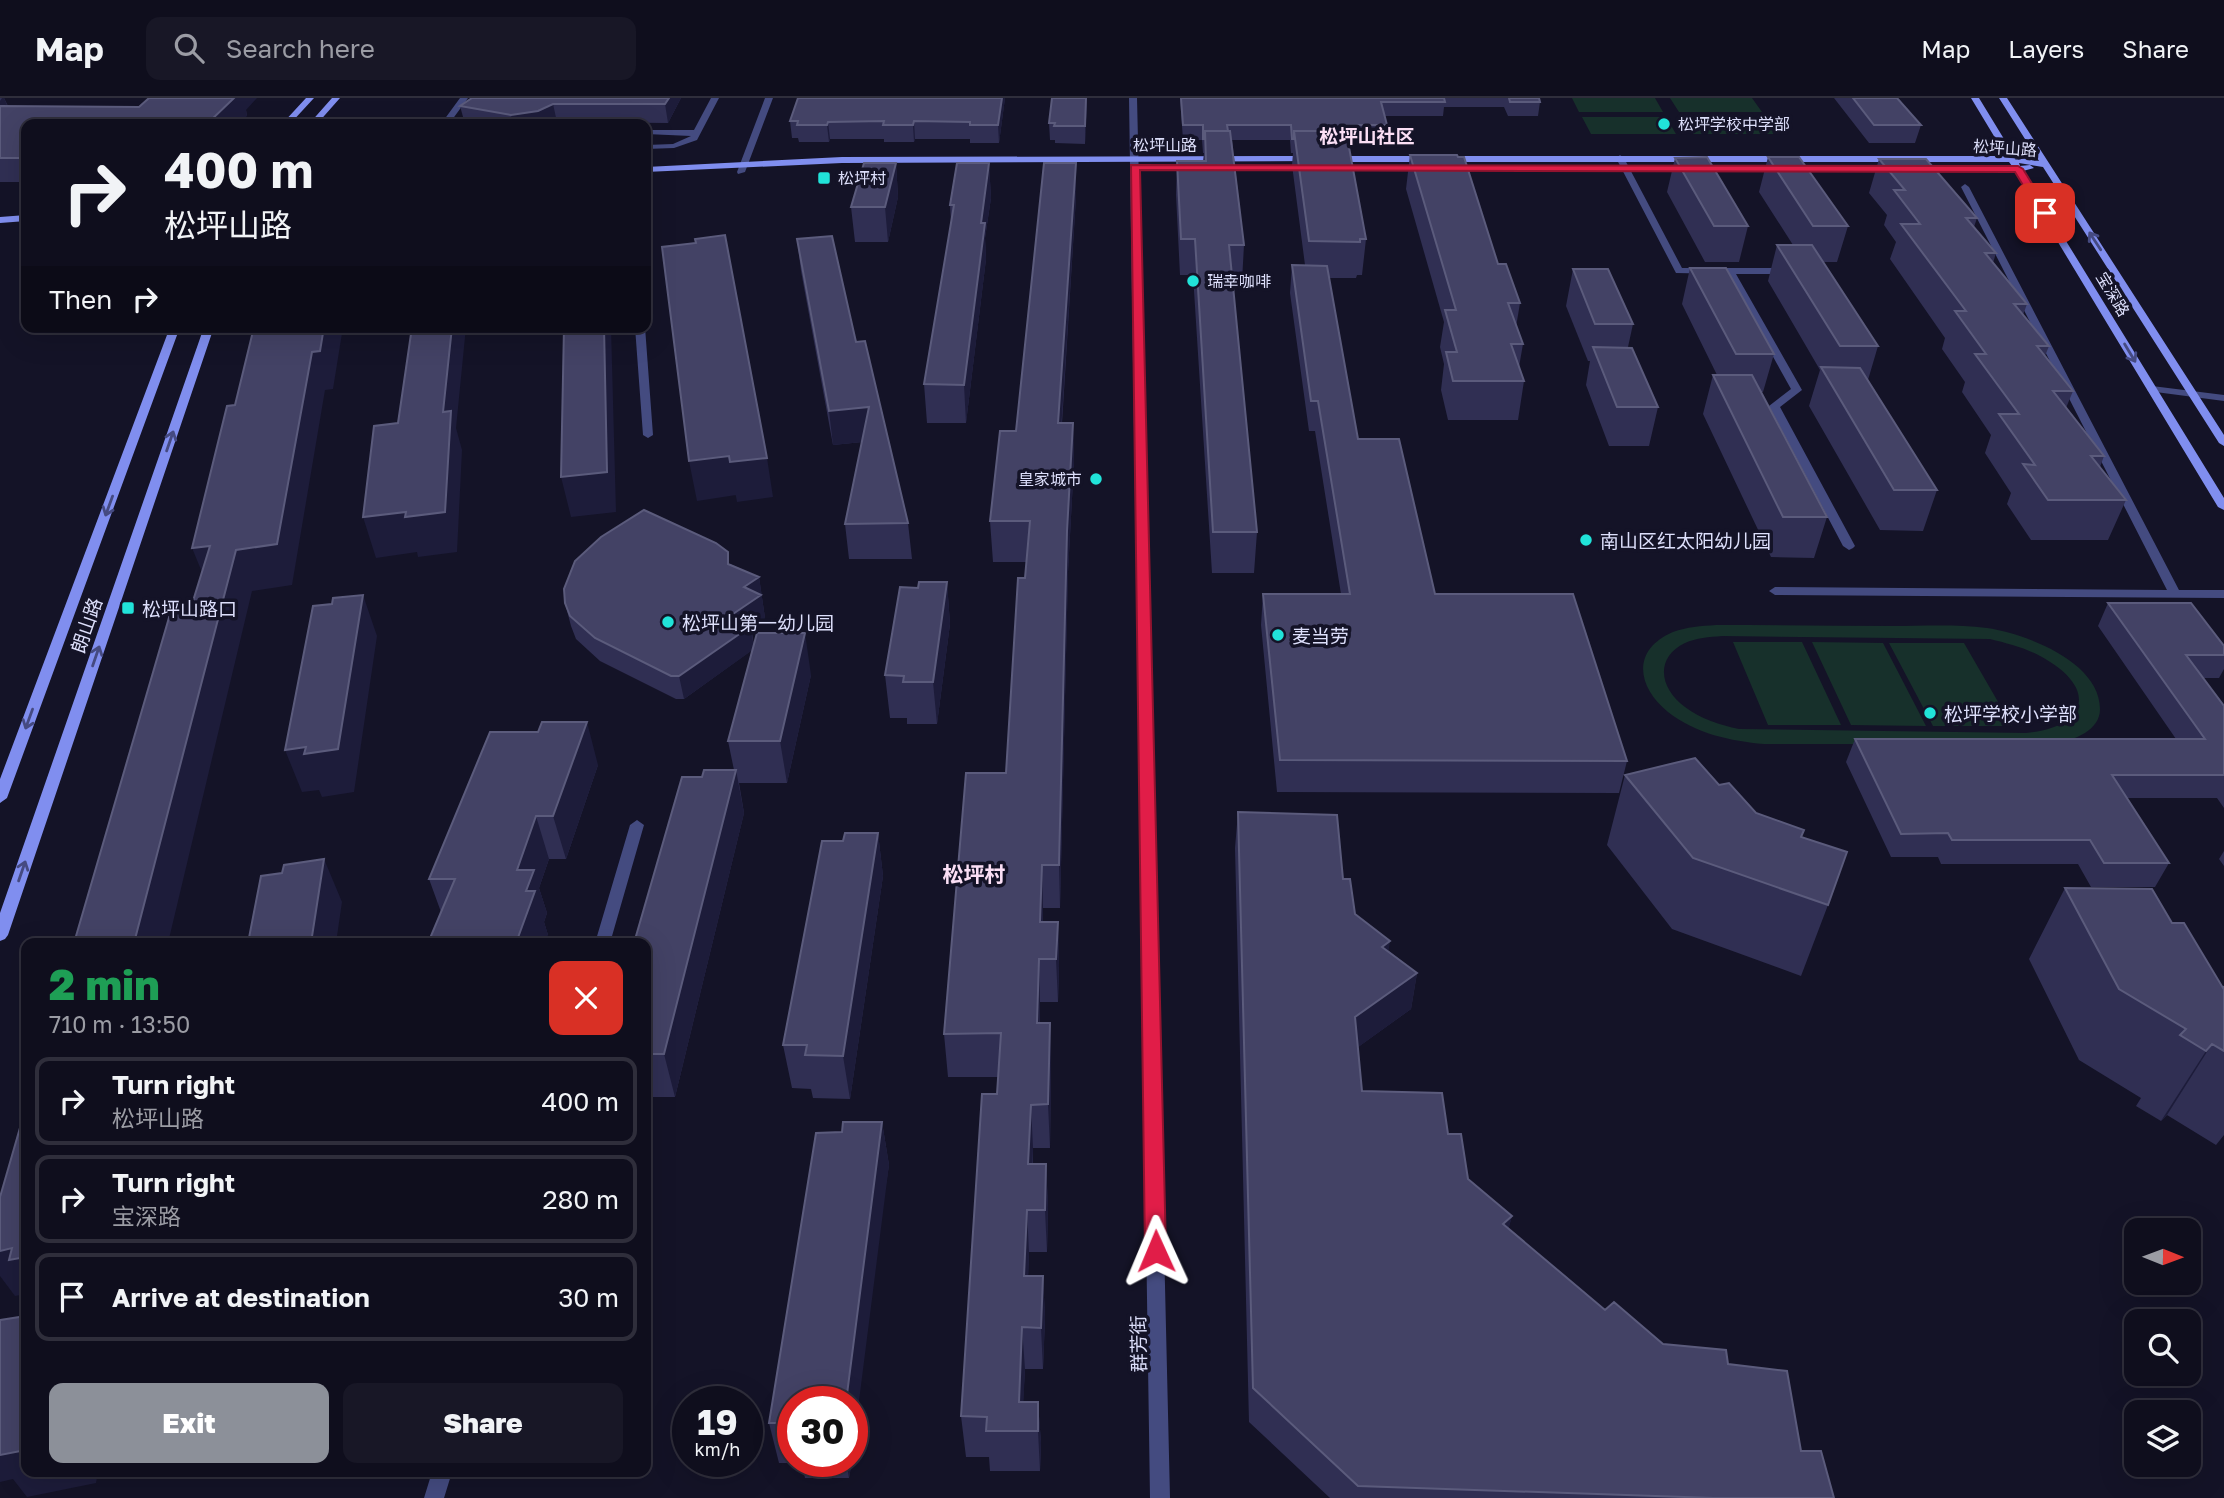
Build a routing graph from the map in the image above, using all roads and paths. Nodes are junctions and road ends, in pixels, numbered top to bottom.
1 (310, 98) edge
2 (336, 98) edge
3 (464, 98) edge
4 (715, 98) edge
5 (769, 98) edge
6 (1133, 98) edge
7 (1975, 98) edge
8 (2003, 98) edge
9 (291, 119) edge
10 (317, 119) edge
11 (449, 119) edge
12 (651, 132) edge
13 (698, 132) junction
14 (651, 147) edge
15 (1620, 158) junction
16 (1135, 163) junction
17 (2015, 164) junction
18 (2046, 165) junction
19 (742, 168) junction
20 (1625, 168) junction
21 (651, 170) edge
22 (651, 178) edge
23 (1965, 187) dead end
24 (21, 218) edge
25 (0, 220) edge
26 (1730, 271) junction
27 (1794, 271) edge
28 (173, 333) edge
29 (207, 333) edge
30 (640, 333) edge
31 (2152, 389) junction
32 (2193, 394) junction
33 (2224, 398) edge
34 (648, 435) dead end
35 (2224, 443) edge
36 (2224, 507) edge
37 (1849, 547) dead end
38 (1775, 591) dead end
39 (2175, 594) junction
40 (2224, 594) edge
41 (0, 798) edge
42 (637, 825) dead end
43 (0, 935) edge
44 (603, 938) edge
45 (440, 1477) edge
46 (434, 1498) edge
47 (1160, 1498) edge

1 - 9 street
2 - 10 street
3 - 11 street
4 - 13 street
5 - 19 street
6 - 16 street, 群芳街
7 - 17 street, 宝深路
8 - 18 street, 宝深路
12 - 13 street
13 - 14 street
15 - 16 street, 松坪山路
15 - 17 street, 松坪山路
15 - 20 street
16 - 19 street, 松坪山路
16 - 20 street, 松坪山路
16 - 47 street, 群芳街
17 - 18 street, 松坪山路
17 - 20 street, 松坪山路
17 -> 31 street, 宝深路
32 -> 18 street, 宝深路
19 - 21 street, 松坪山路
19 - 22 street, 松坪山路
20 - 26 street
23 - 39 street
24 - 25 street
26 - 27 street
26 - 37 street
28 -> 41 street, 朗山路
43 -> 29 street, 朗山路
30 - 34 street
31 - 32 street
31 - 36 street, 宝深路
32 - 33 street
32 - 35 street, 宝深路
38 - 39 street
39 - 40 street
42 - 44 street
45 - 46 street

